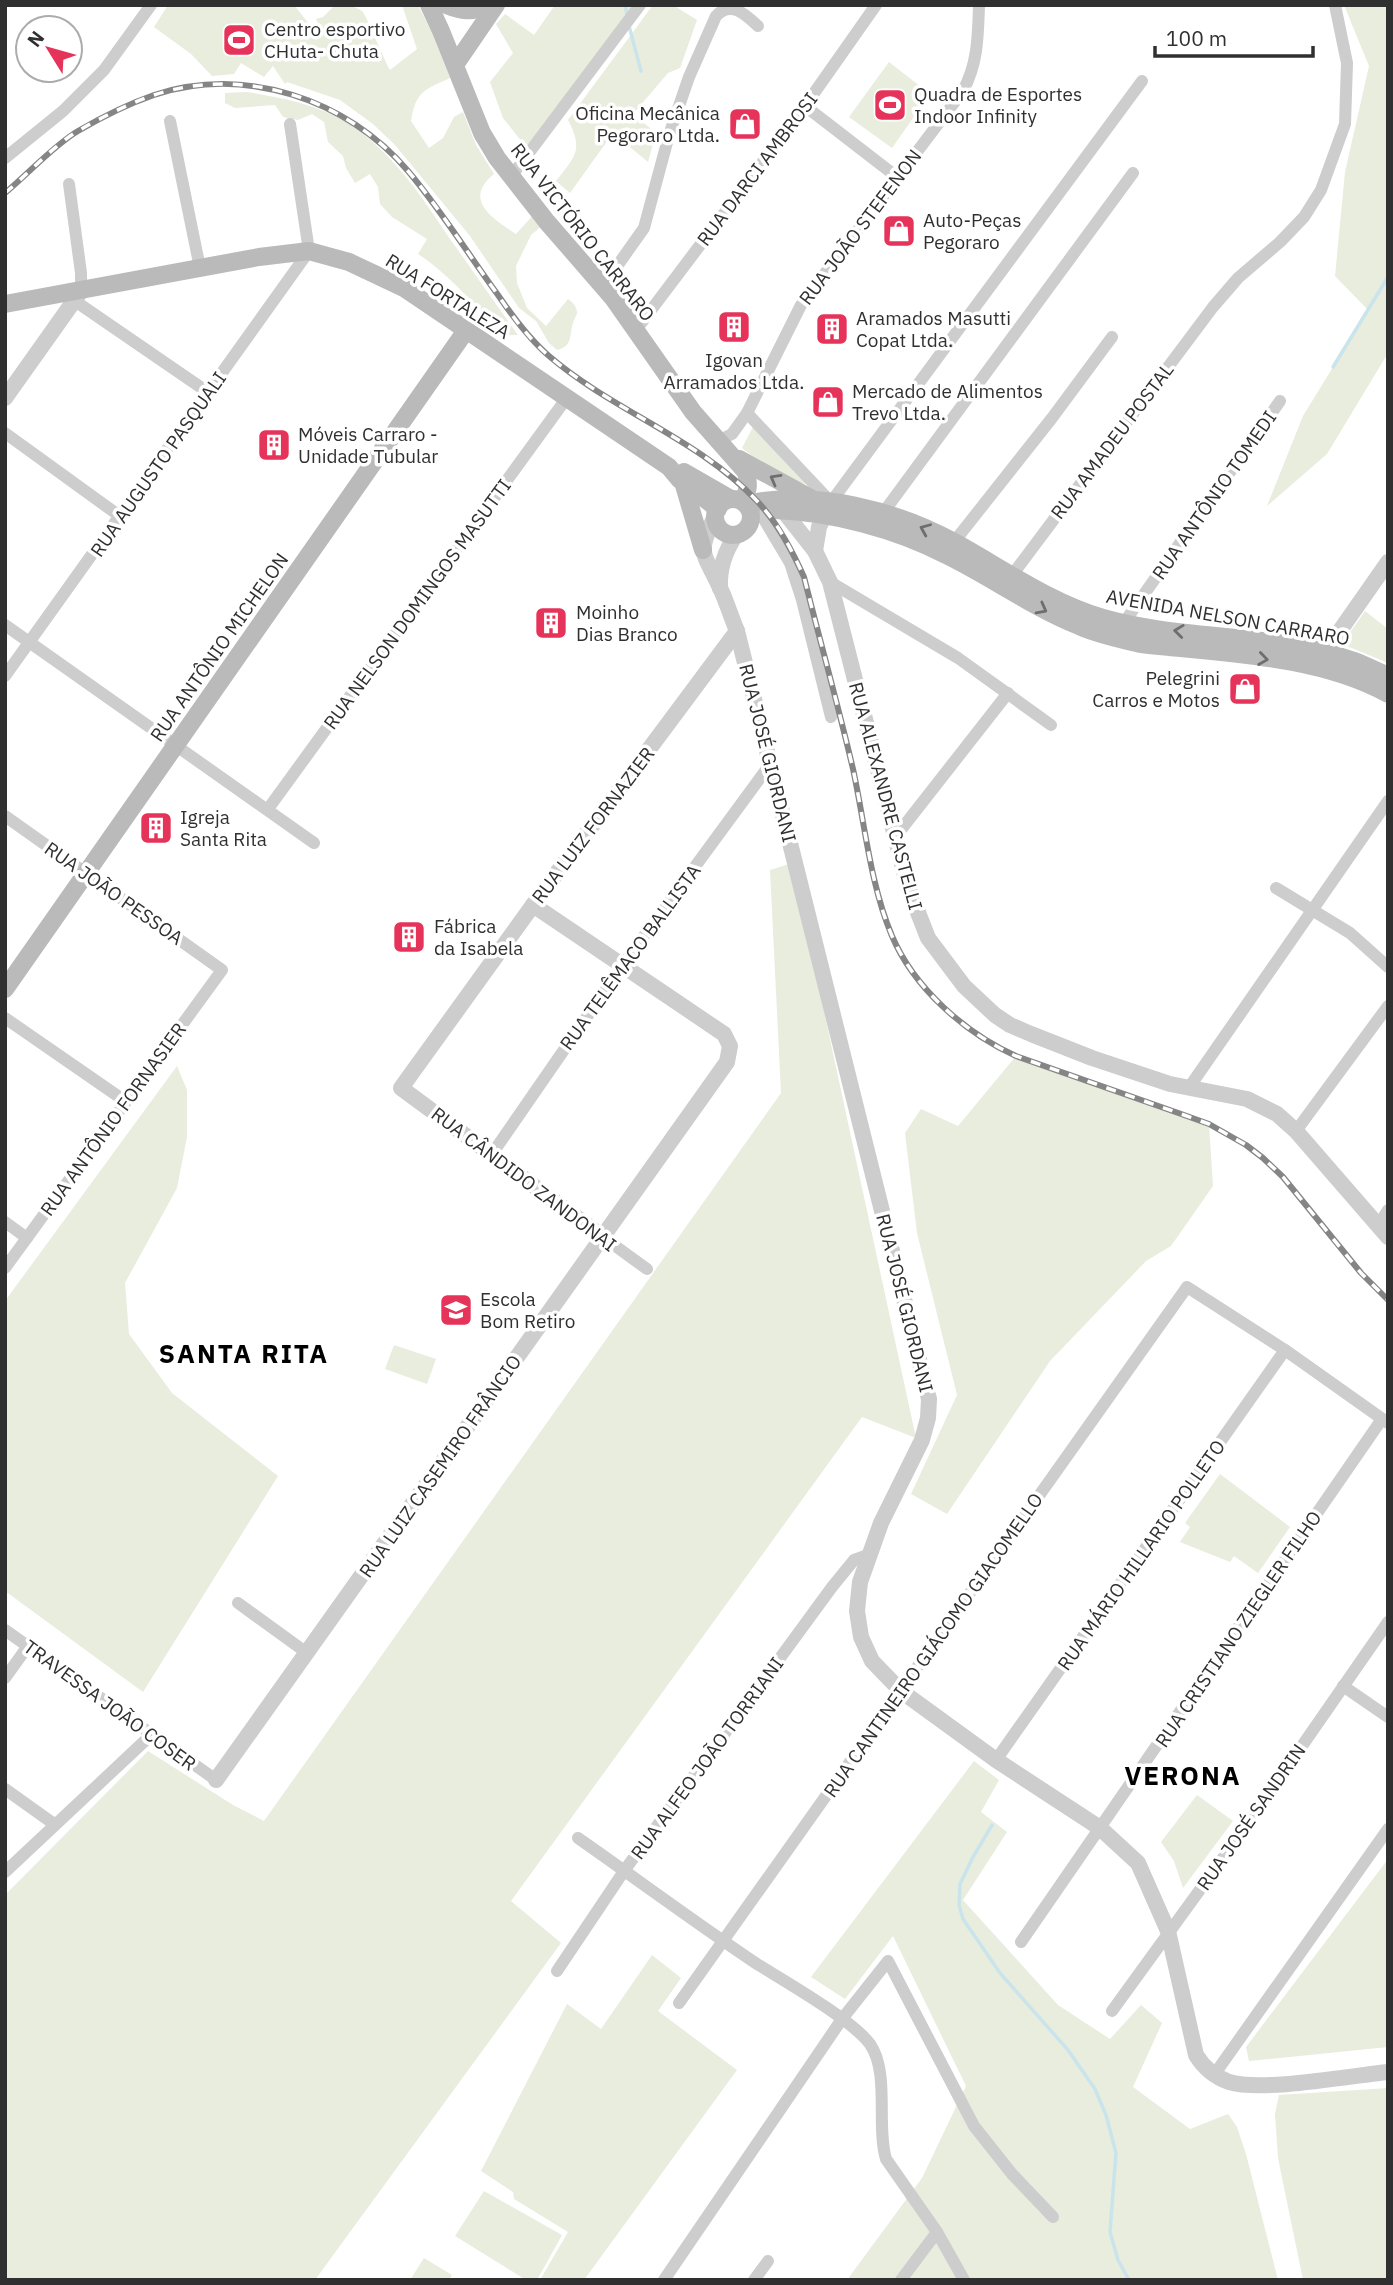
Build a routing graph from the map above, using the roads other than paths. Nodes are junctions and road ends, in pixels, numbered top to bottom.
1 (151, 5) edge
2 (429, 5) edge
3 (446, 5) edge
4 (487, 5) edge
5 (496, 5) edge
6 (640, 5) edge
7 (876, 5) edge
8 (979, 5) edge
9 (1335, 5) edge
10 (758, 26) dead end
11 (455, 65) junction
12 (1142, 81) dead end
13 (804, 106) junction
14 (170, 121) dead end
15 (290, 124) dead end
16 (5, 158) edge
17 (1133, 173) dead end
18 (897, 177) junction
19 (510, 178) junction
20 (69, 184) dead end
21 (309, 251) junction
22 (200, 268) junction
23 (603, 286) junction
24 (78, 296) junction
25 (5, 304) edge
26 (467, 330) junction
27 (636, 330) junction
28 (1112, 337) dead end
29 (208, 393) junction
30 (5, 398) edge
31 (566, 399) junction
32 (1280, 401) dead end
33 (747, 413) junction
34 (5, 433) edge
35 (718, 442) junction
36 (735, 457) junction
37 (678, 477) junction
38 (778, 505) junction
39 (823, 506) junction
40 (737, 507) junction
41 (883, 513) junction
42 (121, 517) junction
43 (736, 535) junction
44 (950, 548) junction
45 (703, 551) junction
46 (815, 551) junction
47 (1388, 562) edge
48 (1008, 581) junction
49 (830, 582) junction
50 (720, 588) junction
51 (5, 625) edge
52 (1118, 630) junction
53 (737, 631) junction
54 (29, 642) junction
55 (1319, 659) junction
56 (5, 676) edge
57 (1383, 682) edge
58 (1008, 693) junction
59 (831, 717) dead end
60 (1051, 724) dead end
61 (177, 744) junction
62 (771, 763) junction
63 (1388, 801) edge
64 (268, 809) junction
65 (5, 816) edge
66 (897, 836) junction
67 (314, 843) dead end
68 (85, 873) junction
69 (1276, 888) dead end
70 (533, 905) junction
71 (1313, 912) junction
72 (622, 966) junction
73 (1388, 967) edge
74 (222, 970) joint
75 (5, 989) edge
76 (1388, 1006) edge
77 (5, 1018) edge
78 (401, 1088) joint
79 (1188, 1089) junction
80 (125, 1101) junction
81 (1296, 1130) junction
82 (492, 1154) junction
83 (1388, 1210) edge
84 (5, 1223) edge
85 (1383, 1232) edge
86 (603, 1237) junction
87 (27, 1238) junction
88 (5, 1268) edge
89 (647, 1269) dead end
90 (1285, 1350) junction
91 (1385, 1421) edge
92 (868, 1555) junction
93 (238, 1604) dead end
94 (1388, 1622) edge
95 (5, 1630) edge
96 (28, 1646) junction
97 (307, 1653) junction
98 (5, 1678) edge
99 (1343, 1686) junction
100 (901, 1691) junction
101 (1388, 1717) edge
102 (150, 1736) junction
103 (996, 1760) junction
104 (216, 1780) joint
105 (5, 1789) edge
106 (54, 1824) junction
107 (1100, 1828) junction
108 (1388, 1829) edge
109 (578, 1838) dead end
110 (624, 1871) junction
111 (5, 1872) edge
112 (1168, 1931) junction
113 (723, 1941) junction
114 (1021, 1942) dead end
115 (557, 1971) dead end
116 (679, 2003) dead end
117 (1112, 2011) dead end
118 (842, 2019) junction
119 (1388, 2072) edge
120 (1214, 2075) junction
121 (1053, 2217) dead end
122 (937, 2232) junction
123 (768, 2261) dead end
124 (664, 2280) edge
125 (754, 2280) edge
126 (901, 2280) edge
127 (964, 2280) edge

1 - 16 street
2 - 11 main road, RUA VICTÓRIO CARRARO
3 - 4 main road
5 - 11 main road
6 - 19 street
7 - 13 street, RUA DARCI AMBROSI
8 - 18 street, RUA JOÃO STEFENON
9 - 48 street, RUA AMADEU POSTAL
10 - 23 street
11 - 19 main road, RUA VICTÓRIO CARRARO
12 - 39 street
13 - 18 street
13 - 27 street, RUA DARCI AMBROSI
14 - 22 street
15 - 21 street
17 - 41 street
18 - 33 street, RUA JOÃO STEFENON
19 - 23 main road, RUA VICTÓRIO CARRARO
20 - 24 street
21 - 22 main road, RUA FORTALEZA
21 - 26 main road, RUA FORTALEZA
21 - 29 street, RUA AUGUSTO PASQUALI
22 - 24 main road, RUA FORTALEZA
23 - 27 main road, RUA VICTÓRIO CARRARO
24 - 25 main road, RUA FORTALEZA
24 - 29 street
24 - 30 street
26 - 31 main road, RUA FORTALEZA
26 - 61 main road, RUA ANTÔNIO MICHELON
27 - 35 main road, RUA VICTÓRIO CARRARO
28 - 44 street
29 - 42 street, RUA AUGUSTO PASQUALI
31 - 37 main road, RUA FORTALEZA
31 - 64 street, RUA NELSON DOMINGOS MASUTTI
32 - 52 street, RUA ANTÔNIO TOMEDI
33 - 35 street, RUA JOÃO STEFENON
33 - 39 street
34 - 42 street
35 - 36 main road, RUA VICTÓRIO CARRARO
39 -> 36 main road
36 - 40 main road, RUA VICTÓRIO CARRARO
37 - 40 main road, RUA FORTALEZA
37 - 45 main road
38 - 39 main road, AVENIDA NELSON CARRARO
38 - 40 main road, AVENIDA NELSON CARRARO
38 - 46 street, RUA ALEXANDRE CASTELLI
39 - 41 main road, AVENIDA NELSON CARRARO
39 - 44 main road, AVENIDA NELSON CARRARO
39 - 46 street
40 - 43 main road
40 - 43 main road, RUA FORTALEZA
40 - 45 street
40 - 59 street
44 -> 41 main road, AVENIDA NELSON CARRARO
42 - 54 street, RUA AUGUSTO PASQUALI
43 - 50 street
44 - 48 main road, AVENIDA NELSON CARRARO
45 - 50 street, RUA JOSÉ GIORDANI
46 - 49 street, RUA ALEXANDRE CASTELLI
47 - 55 street
48 - 52 main road, AVENIDA NELSON CARRARO
49 - 58 street
49 - 66 street, RUA ALEXANDRE CASTELLI
50 - 53 street, RUA JOSÉ GIORDANI
51 - 54 street
52 - 55 main road, AVENIDA NELSON CARRARO
53 - 62 street, RUA JOSÉ GIORDANI
53 - 70 street, RUA LUIZ FORNAZIER
54 - 56 street, RUA AUGUSTO PASQUALI
54 - 61 street
55 - 57 main road, AVENIDA NELSON CARRARO
58 - 60 street
58 - 66 street
61 - 64 street
61 - 68 main road, RUA ANTÔNIO MICHELON
62 - 72 street, RUA TELÊMACO BALLISTA
62 - 92 street, RUA JOSÉ GIORDANI
63 - 71 street
64 - 67 street
65 - 68 street, RUA JOÃO PESSOA
66 - 79 street, RUA ALEXANDRE CASTELLI
68 - 74 street, RUA JOÃO PESSOA
68 - 75 main road, RUA ANTÔNIO MICHELON
69 - 71 street
70 - 72 street
70 - 78 street, RUA LUIZ FORNAZIER
71 - 73 street
71 - 79 street
72 - 82 street, RUA TELÊMACO BALLISTA
72 - 86 street, RUA LUIZ CASEMIRO FRÂNCIO
74 - 80 street, RUA ANTÔNIO FORNASIER
76 - 81 street
77 - 80 street
78 - 82 street, RUA CÂNDIDO ZANDONAI
79 - 81 street, RUA ALEXANDRE CASTELLI
80 - 87 street, RUA ANTÔNIO FORNASIER
81 - 85 street, RUA ALEXANDRE CASTELLI
82 - 86 street, RUA CÂNDIDO ZANDONAI
83 - 85 street
84 - 87 street
86 - 89 street, RUA CÂNDIDO ZANDONAI
86 - 97 street, RUA LUIZ CASEMIRO FRÂNCIO
87 - 88 street, RUA ANTÔNIO FORNASIER
90 - 91 street
90 - 100 street, RUA CANTINEIRO GIÁCOMO GIACOMELLO
90 - 103 street, RUA MÁRIO HILLARIO POLLETO
91 - 107 street, RUA CRISTIANO ZIEGLER FILHO
92 - 100 street, RUA JOSÉ GIORDANI
92 - 110 street, RUA ALFEO JOÃO TORRIANI
93 - 97 street
94 - 99 street, RUA JOSÉ SANDRIN
95 - 96 street, TRAVESSA JOÃO COSER
96 - 98 street
96 - 102 street, TRAVESSA JOÃO COSER
97 - 104 street, RUA LUIZ CASEMIRO FRÂNCIO
99 - 101 street
99 - 112 street, RUA JOSÉ SANDRIN
100 - 103 street, RUA JOSÉ GIORDANI
100 - 113 street, RUA CANTINEIRO GIÁCOMO GIACOMELLO
102 - 104 street, TRAVESSA JOÃO COSER
102 - 106 street
103 - 107 street, RUA JOSÉ GIORDANI
105 - 106 street
106 - 111 street
107 - 112 street, RUA JOSÉ GIORDANI
107 - 114 street, RUA CRISTIANO ZIEGLER FILHO
108 - 120 street
109 - 110 street
110 - 113 street
110 - 115 street, RUA ALFEO JOÃO TORRIANI
112 - 117 street, RUA JOSÉ SANDRIN
112 - 120 street, RUA JOSÉ GIORDANI
113 - 116 street, RUA CANTINEIRO GIÁCOMO GIACOMELLO
113 - 118 street
118 - 121 street
118 - 122 street
118 - 124 street
119 - 120 street
122 - 126 street
122 - 127 street
123 - 125 street

